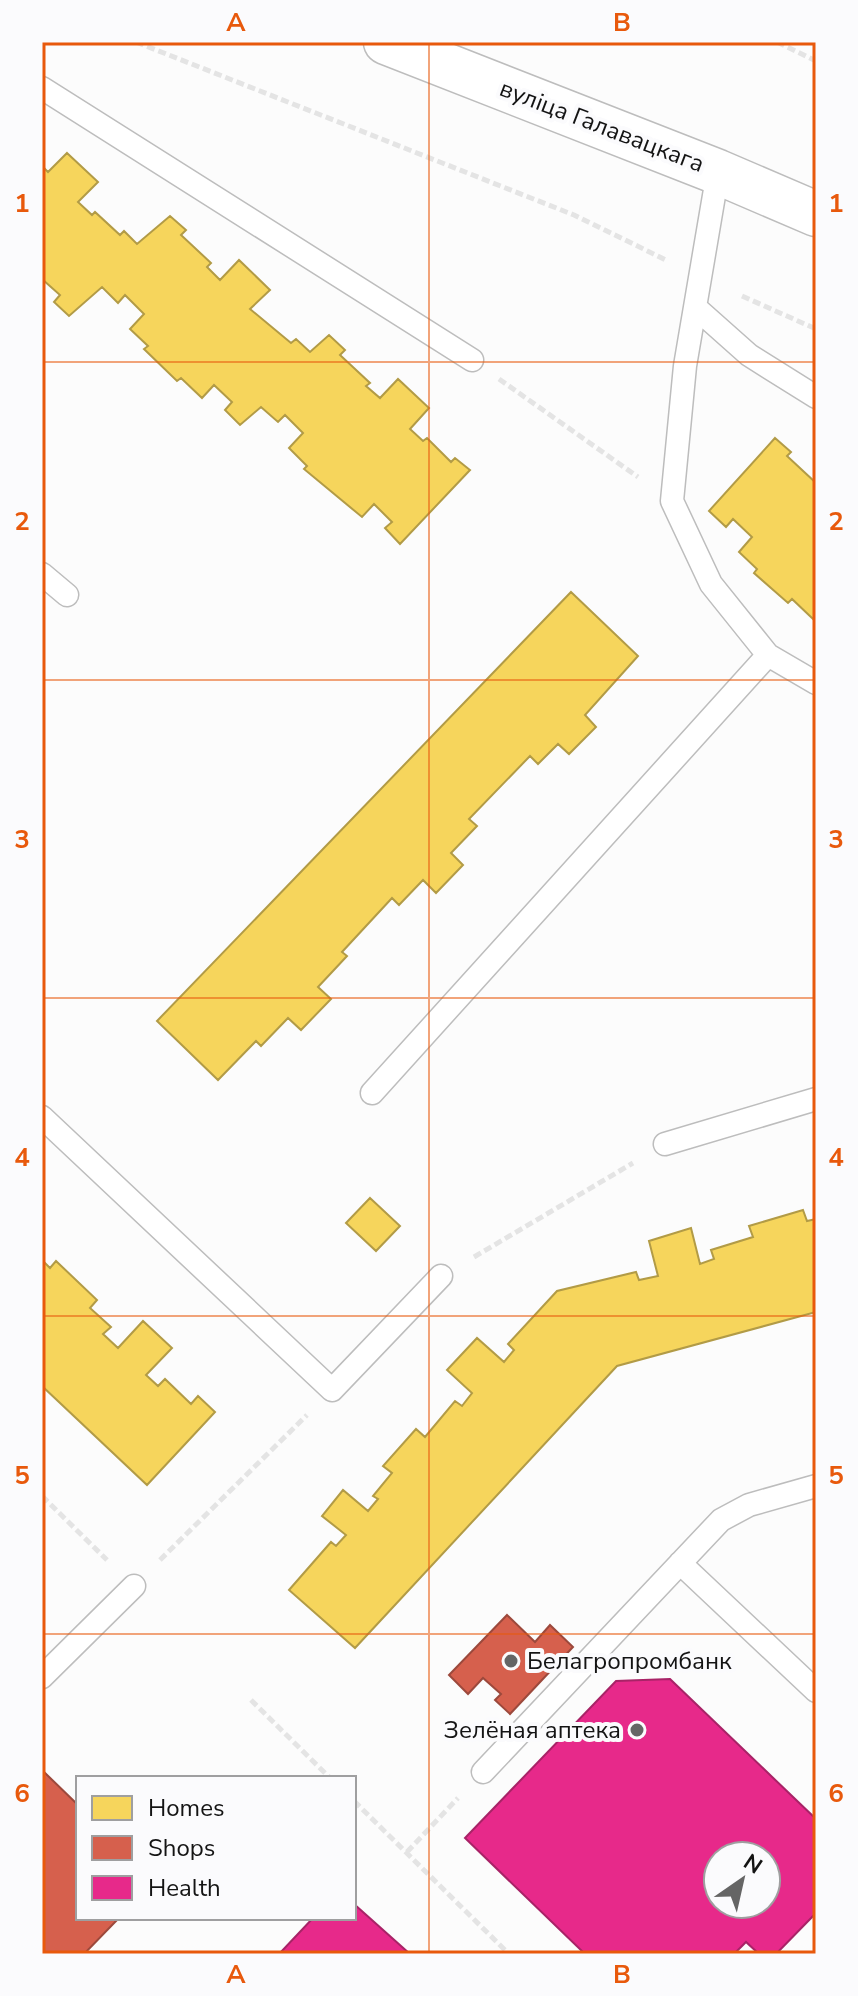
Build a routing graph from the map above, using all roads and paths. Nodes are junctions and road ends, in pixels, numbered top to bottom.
1 (136, 42) edge
2 (386, 42) edge
3 (777, 42) edge
4 (816, 61) edge
5 (42, 88) edge
6 (718, 172) junction
7 (816, 214) edge
8 (700, 277) junction
9 (695, 307) junction
10 (816, 329) edge
11 (472, 360) joint
12 (816, 397) edge
13 (672, 501) junction
14 (42, 574) edge
15 (67, 595) dead end
16 (768, 655) junction
17 (816, 683) edge
18 (372, 1093) dead end
19 (816, 1099) edge
20 (42, 1117) edge
21 (665, 1144) joint
22 (441, 1276) joint
23 (332, 1390) junction
24 (816, 1486) edge
25 (42, 1496) edge
26 (680, 1563) junction
27 (134, 1586) junction
28 (42, 1677) edge
29 (816, 1691) edge
30 (251, 1700) dead end
31 (483, 1772) joint
32 (328, 1776) edge
33 (356, 1803) edge
34 (407, 1852) junction
35 (509, 1954) edge

1 - 8 path
2 - 6 street, вуліца Галавацкага
3 - 4 path
5 - 11 lane
6 - 7 street, вуліца Галавацкага
6 - 8 lane
8 - 9 lane
8 - 10 path
9 - 12 lane
9 - 13 lane
11 - 13 path
13 - 16 lane
14 - 15 lane
16 - 17 lane
16 - 18 lane
19 - 21 lane
20 - 23 lane
21 - 22 path
22 - 23 lane
23 - 27 path
24 - 26 lane
25 - 27 path
26 - 29 lane
26 - 31 lane
27 - 28 lane
30 - 32 path
31 - 34 path
33 - 34 path
34 - 35 path

